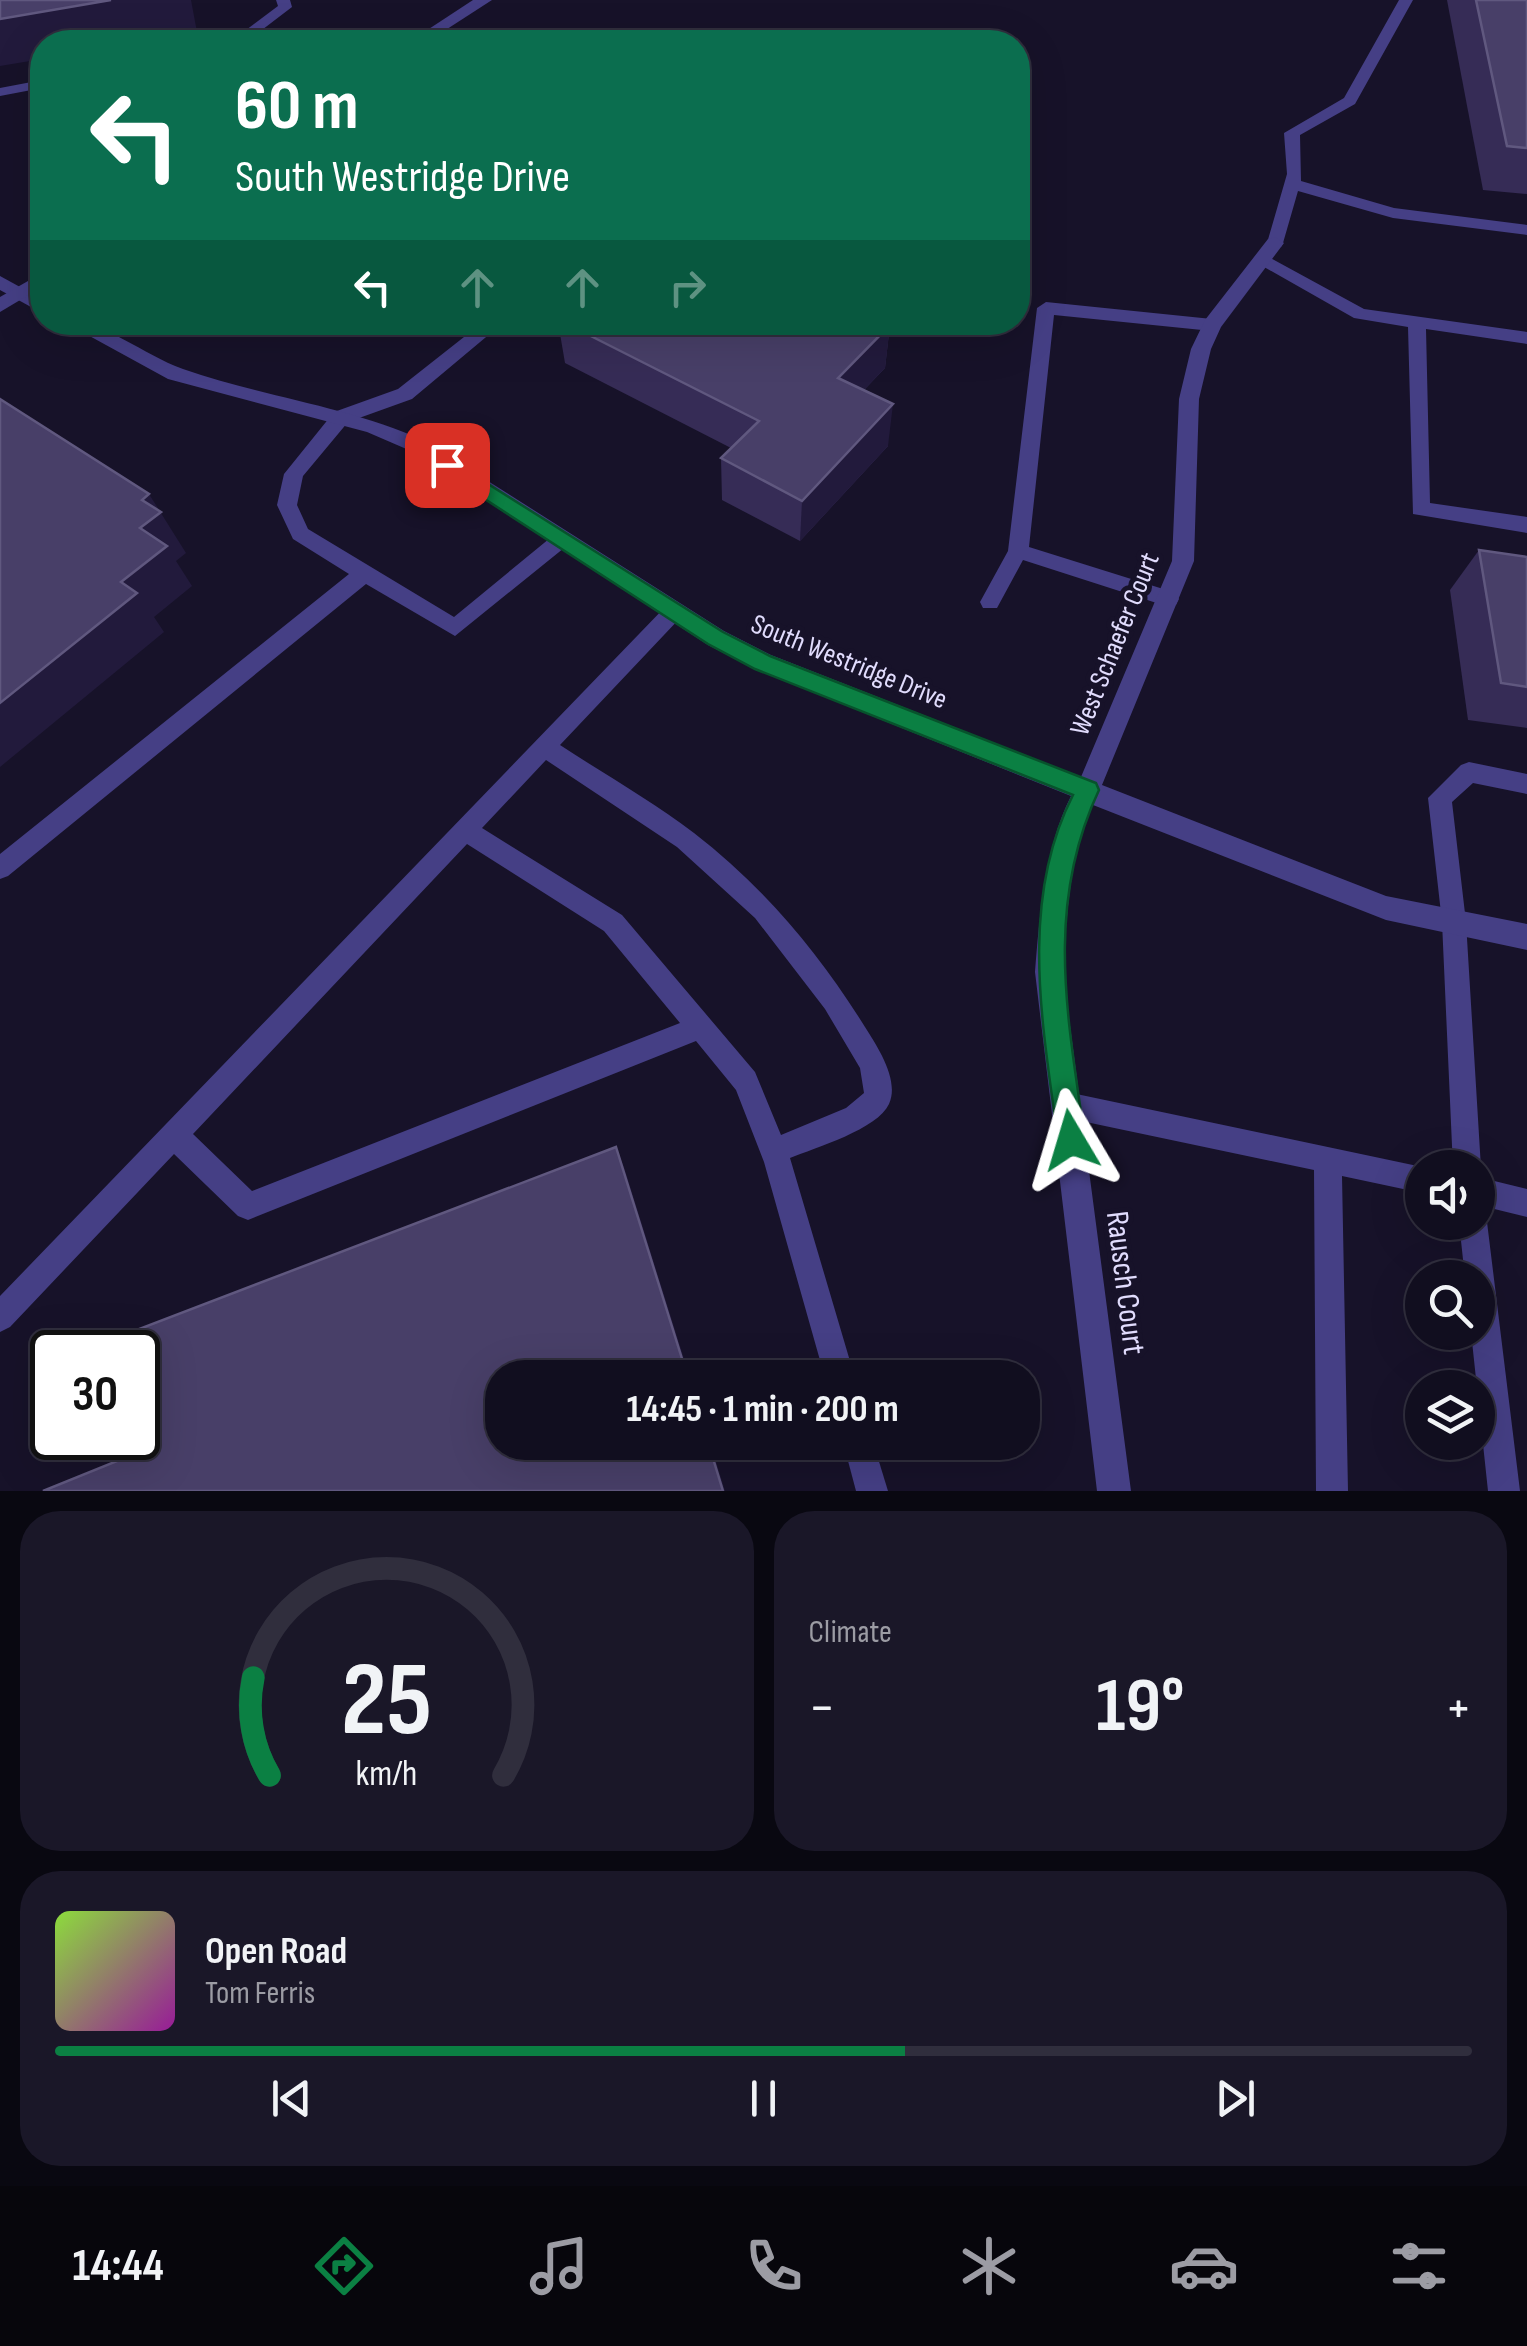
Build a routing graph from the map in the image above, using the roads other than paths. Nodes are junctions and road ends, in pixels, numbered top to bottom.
1 (283, 0) edge
2 (484, 0) edge
3 (1406, 0) edge
4 (253, 30) edge
5 (436, 30) edge
6 (30, 86) edge
7 (0, 92) edge
8 (1292, 184) junction
9 (1527, 230) edge
10 (1269, 251) junction
11 (0, 282) edge
12 (30, 287) edge
13 (20, 294) junction
14 (30, 300) edge
15 (0, 306) edge
16 (1417, 322) junction
17 (1212, 326) junction
18 (98, 335) edge
19 (476, 335) edge
20 (1527, 338) edge
21 (341, 417) junction
22 (1527, 526) edge
23 (562, 539) junction
24 (1018, 550) junction
25 (365, 573) junction
26 (1169, 600) junction
27 (990, 602) dead end
28 (674, 611) junction
29 (544, 747) junction
30 (1527, 784) edge
31 (1088, 790) junction
32 (464, 830) junction
33 (0, 868) edge
34 (1454, 922) junction
35 (1527, 937) edge
36 (700, 1027) junction
37 (1067, 1104) junction
38 (174, 1135) junction
39 (1467, 1150) edge
40 (774, 1151) junction
41 (1328, 1159) junction
42 (1405, 1175) edge
43 (1495, 1195) edge
44 (1527, 1203) edge
45 (1474, 1240) edge
46 (0, 1317) edge
47 (835, 1360) edge
48 (863, 1460) edge
49 (872, 1491) edge
50 (1114, 1491) edge
51 (1332, 1491) edge
52 (1504, 1491) edge

1 - 4 lane
2 - 5 street
3 - 8 lane
6 - 7 lane
8 - 9 lane
8 - 10 lane
10 - 16 lane
10 - 17 street, West Schaefer Court
11 - 13 street
12 - 13 street
13 - 14 street
13 - 15 street
16 - 20 lane
16 - 22 lane
17 - 24 lane
17 - 26 street, West Schaefer Court
18 - 21 street, South Westridge Drive
19 - 21 lane
21 - 23 street, South Westridge Drive
21 - 25 lane
23 - 25 lane
23 - 28 street, South Westridge Drive
24 - 26 lane
24 - 27 lane
25 - 33 lane
26 - 31 street, West Schaefer Court
28 - 29 lane
28 - 31 street, South Westridge Drive
29 - 32 lane
29 - 40 lane
30 - 34 lane
31 - 34 street, South Westridge Drive
31 - 37 street, Rausch Court
32 - 36 lane
32 - 38 lane
34 - 35 street, South Westridge Drive
34 - 39 lane
36 - 38 lane
36 - 40 lane
37 - 41 lane
37 - 50 street, Rausch Court
38 - 46 lane
40 - 47 lane
41 - 42 lane
41 - 51 lane
43 - 44 lane
45 - 52 lane
48 - 49 lane

